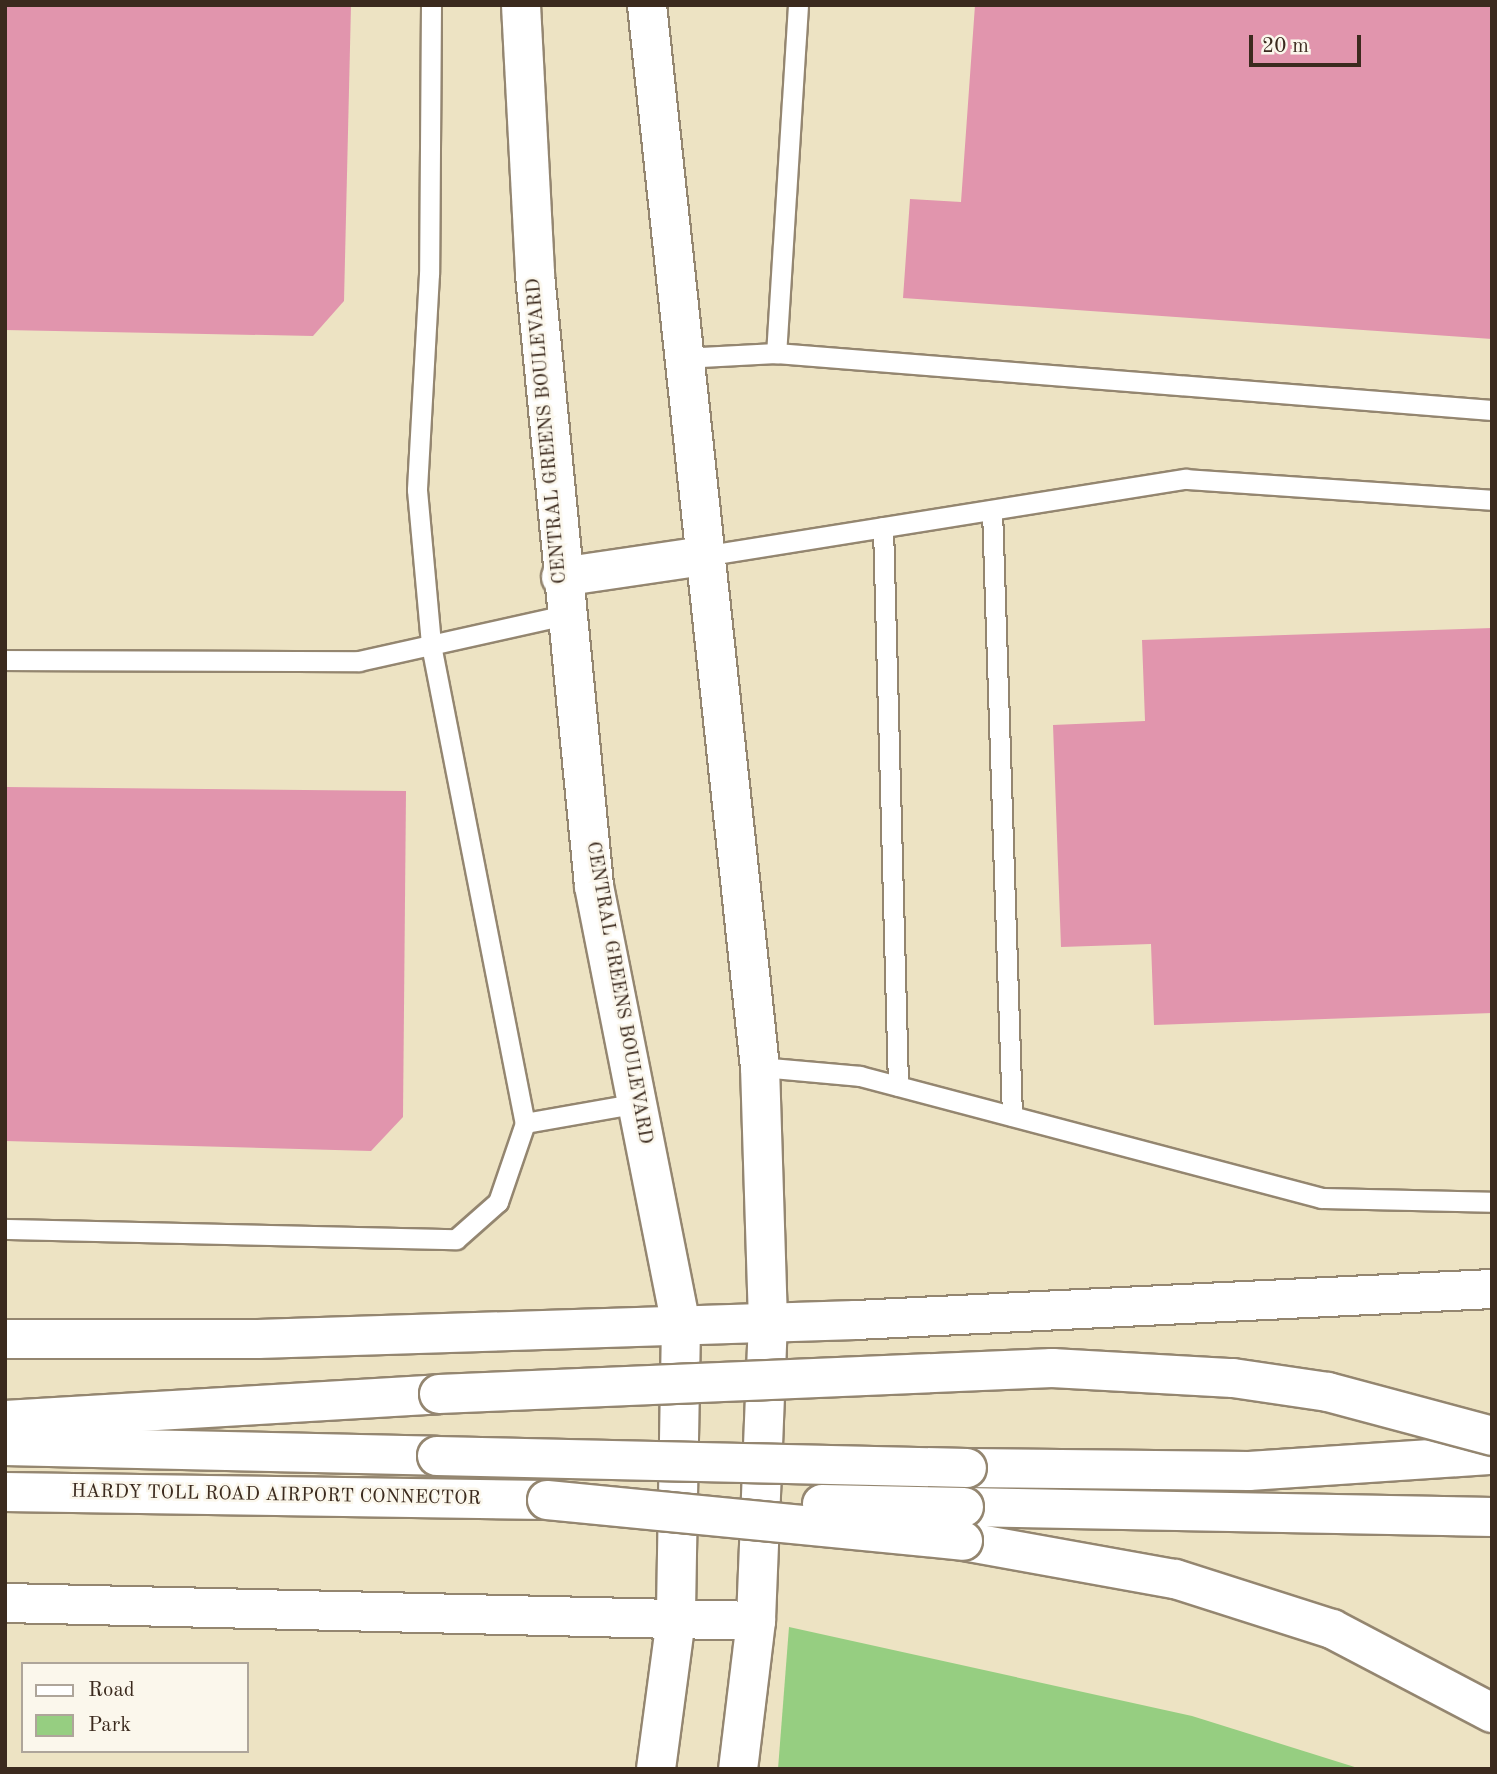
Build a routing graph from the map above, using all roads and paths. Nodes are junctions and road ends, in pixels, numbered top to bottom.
1 (431, 5) edge
2 (520, 5) edge
3 (647, 5) edge
4 (799, 5) edge
5 (776, 353) junction
6 (682, 358) junction
7 (1492, 410) edge
8 (1492, 500) edge
9 (992, 510) junction
10 (883, 527) junction
11 (703, 556) junction
12 (561, 578) junction
13 (565, 615) junction
14 (431, 645) junction
15 (5, 660) edge
16 (761, 1067) junction
17 (898, 1086) junction
18 (638, 1103) junction
19 (1012, 1116) junction
20 (525, 1124) junction
21 (1492, 1202) edge
22 (5, 1229) edge
23 (1492, 1289) edge
24 (768, 1321) junction
25 (681, 1325) junction
26 (5, 1339) edge
27 (5, 1420) edge
28 (1492, 1436) edge
29 (5, 1447) edge
30 (1492, 1455) edge
31 (5, 1492) edge
32 (1486, 1517) edge
33 (964, 1524) junction
34 (5, 1604) edge
35 (676, 1619) junction
36 (756, 1621) junction
37 (1492, 1713) edge
38 (656, 1769) edge
39 (738, 1769) edge

1 - 14 lane
2 - 12 main road, CENTRAL GREENS BOULEVARD
3 - 6 main road
4 - 5 lane
5 - 6 lane
5 - 7 lane
6 - 11 main road
8 - 9 lane
9 - 10 lane
9 - 19 lane
10 - 11 lane
10 - 17 lane
11 - 12 main road
11 - 16 main road
12 - 13 main road, CENTRAL GREENS BOULEVARD
13 - 14 lane
13 - 18 main road, CENTRAL GREENS BOULEVARD
14 - 15 lane
14 - 20 lane
16 - 17 lane
16 - 24 main road
17 - 19 lane
18 - 20 lane
18 - 25 main road, CENTRAL GREENS BOULEVARD
19 - 21 lane
20 - 22 lane
23 - 24 main road
24 - 25 main road
24 - 36 main road
25 - 26 main road
25 - 35 main road, CENTRAL GREENS BOULEVARD
27 - 28 main road, bridge
29 - 30 main road, bridge
31 - 33 main road, HARDY TOLL ROAD AIRPORT CONNECTOR, bridge
32 - 33 main road
33 - 37 main road
34 - 35 main road
35 - 36 main road
35 - 38 main road, CENTRAL GREENS BOULEVARD
36 - 39 main road

